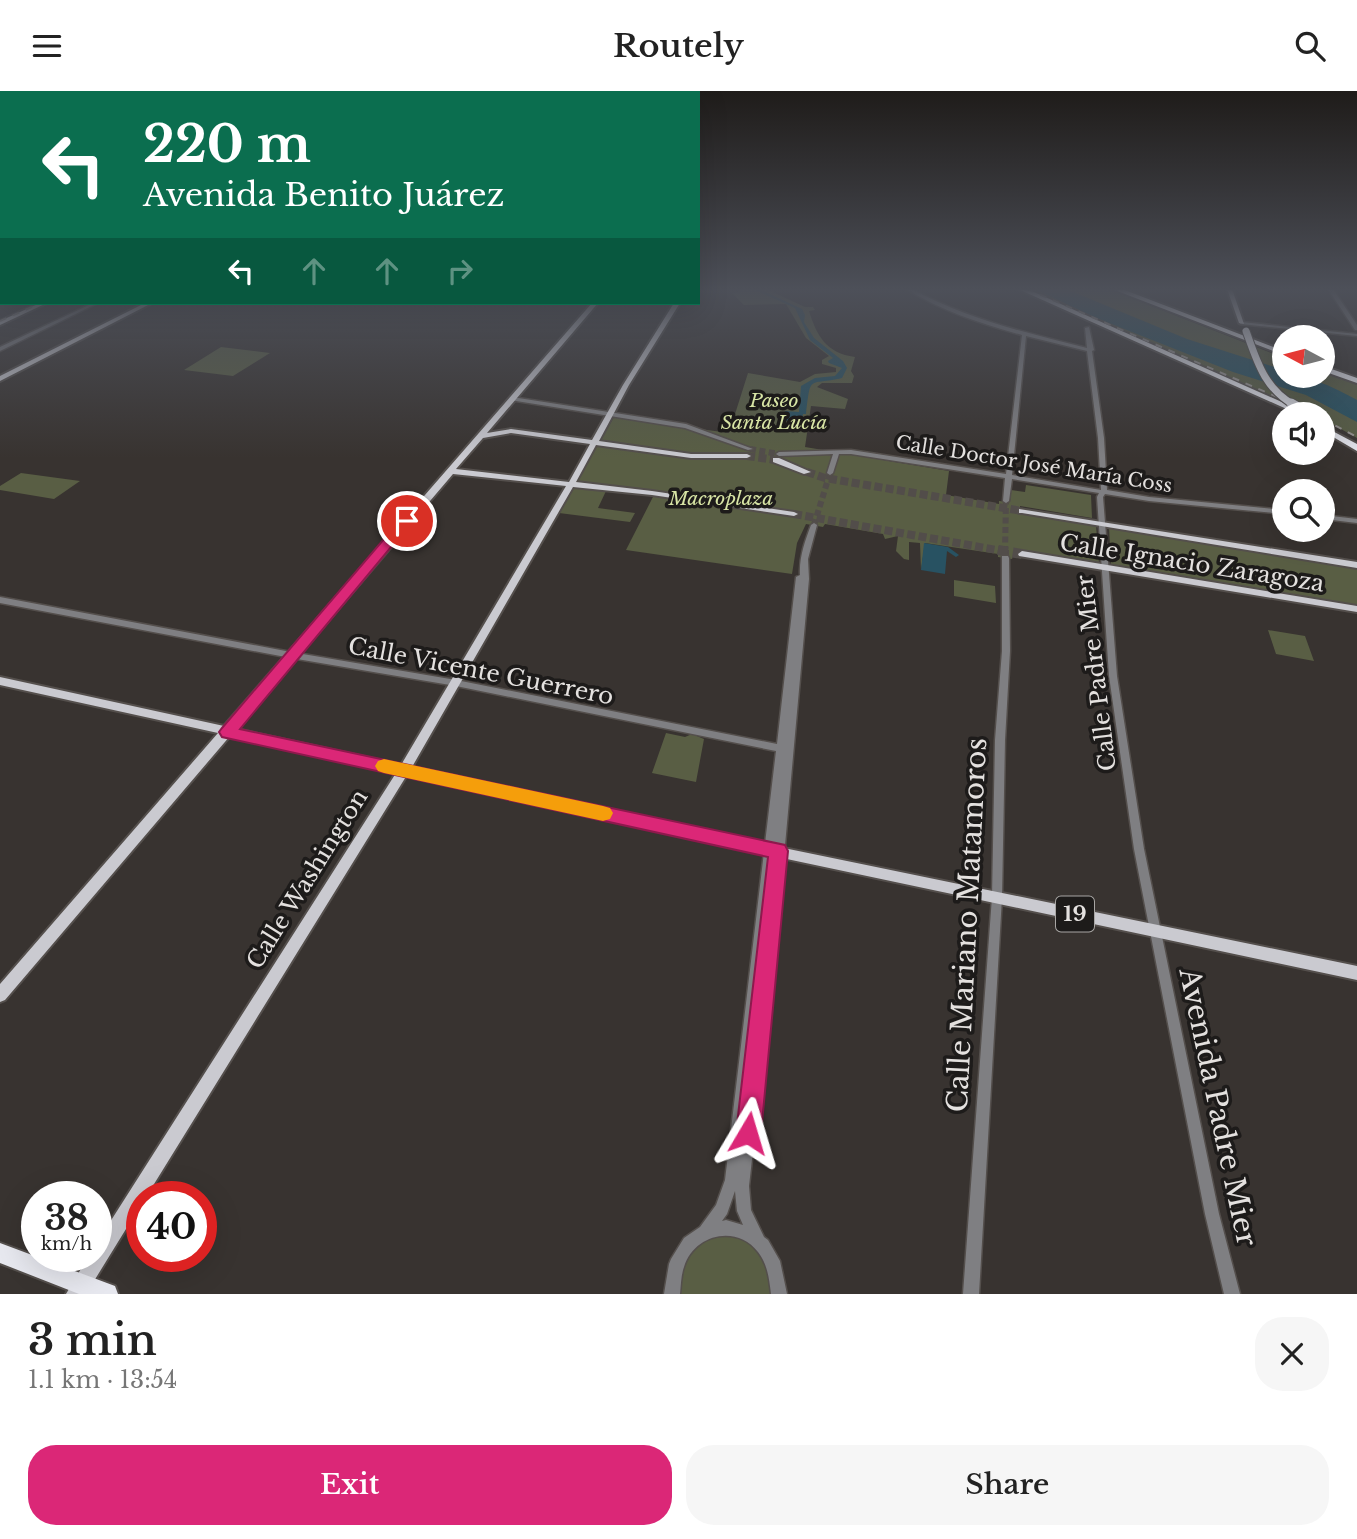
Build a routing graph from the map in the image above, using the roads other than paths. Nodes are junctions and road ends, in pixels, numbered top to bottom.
1 (61, 345) edge
2 (64, 345) edge
3 (559, 345) edge
4 (652, 345) edge
5 (1023, 345) edge
6 (1073, 345) edge
7 (1131, 345) edge
8 (1148, 345) edge
9 (1251, 345) edge
10 (1091, 347) joint
11 (1335, 371) edge
12 (0, 377) edge
13 (1357, 379) edge
14 (512, 399) junction
15 (1275, 402) edge
16 (1277, 402) edge
17 (1286, 402) edge
18 (535, 403) junction
19 (504, 408) junction
20 (610, 414) junction
21 (487, 428) junction
22 (1335, 430) edge
23 (511, 431) junction
24 (1335, 432) edge
25 (479, 437) junction
26 (1357, 440) edge
27 (595, 443) junction
28 (1357, 448) edge
29 (749, 453) joint
30 (837, 453) junction
31 (778, 457) joint
32 (450, 471) junction
33 (807, 473) tunnel mouth
34 (830, 473) tunnel mouth
35 (1007, 477) junction
36 (572, 484) junction
37 (1103, 492) junction
38 (1006, 501) tunnel mouth
39 (1023, 511) tunnel mouth
40 (1272, 511) edge
41 (794, 514) tunnel mouth
42 (1335, 518) edge
43 (1357, 521) edge
44 (1102, 523) junction
45 (814, 525) tunnel mouth
46 (1022, 554) tunnel mouth
47 (1005, 558) tunnel mouth
48 (1357, 565) edge
49 (1104, 568) junction
50 (0, 600) edge
51 (1357, 609) edge
52 (291, 655) junction
53 (0, 681) edge
54 (456, 683) junction
55 (228, 732) junction
56 (784, 749) junction
57 (404, 770) junction
58 (774, 850) junction
59 (997, 897) junction
60 (1153, 930) junction
61 (1357, 973) edge
62 (0, 995) edge
63 (706, 1229) junction
64 (757, 1239) junction
65 (0, 1253) edge
66 (78, 1289) edge
67 (107, 1294) edge
68 (672, 1294) edge
69 (779, 1294) edge
70 (971, 1294) edge
71 (1232, 1294) edge

1 - 12 main road
2 - 12 main road
3 - 14 main road
4 - 20 main road, Calle Washington
5 - 35 street
6 - 10 street
7 - 15 highway
8 - 16 highway
9 - 17 highway, bridge
10 - 37 street, Calle Padre Mier
11 - 13 highway
14 - 18 street
14 - 19 main road
18 - 19 street
18 - 20 street
19 - 21 main road
20 - 27 main road, Calle Washington
20 - 29 street
21 - 23 main road
21 - 25 main road
22 - 26 highway
23 - 25 main road
23 - 27 main road
24 - 28 highway
25 - 32 main road
27 - 29 main road
27 - 36 main road, Calle Washington
30 - 31 street, Calle Doctor José María Coss
30 - 34 street
30 - 35 street, Calle Doctor José María Coss
31 - 33 main road
32 - 36 main road
32 - 52 main road
35 - 37 street, Calle Doctor José María Coss
35 - 38 street
36 - 41 main road
36 - 54 main road, Calle Washington
37 - 40 street, Calle Doctor José María Coss
37 - 44 street, Calle Padre Mier
39 - 44 main road
42 - 43 street
44 - 48 main road
44 - 49 street, Calle Padre Mier
45 - 56 street
46 - 49 main road, Calle Ignacio Zaragoza
47 - 59 street, Calle Mariano Matamoros
49 - 51 main road, Calle Ignacio Zaragoza
49 - 60 street, Calle Padre Mier
50 - 52 street, Calle Vicente Guerrero
52 - 54 street, Calle Vicente Guerrero
52 - 55 main road
53 - 55 main road, 19
54 - 56 street, Calle Vicente Guerrero
54 - 57 main road, Calle Washington
55 - 57 main road, 19
55 - 62 main road
56 - 58 street
57 - 58 main road, 19
57 - 66 main road, Calle Washington
58 - 59 main road, 19
58 - 63 street
58 - 64 street
59 - 60 main road, 19
59 - 70 street, Calle Mariano Matamoros
60 - 61 main road, 19
60 - 71 street, Avenida Padre Mier
63 - 64 street
63 - 68 street
64 - 69 street
65 - 66 highway
66 - 67 highway

